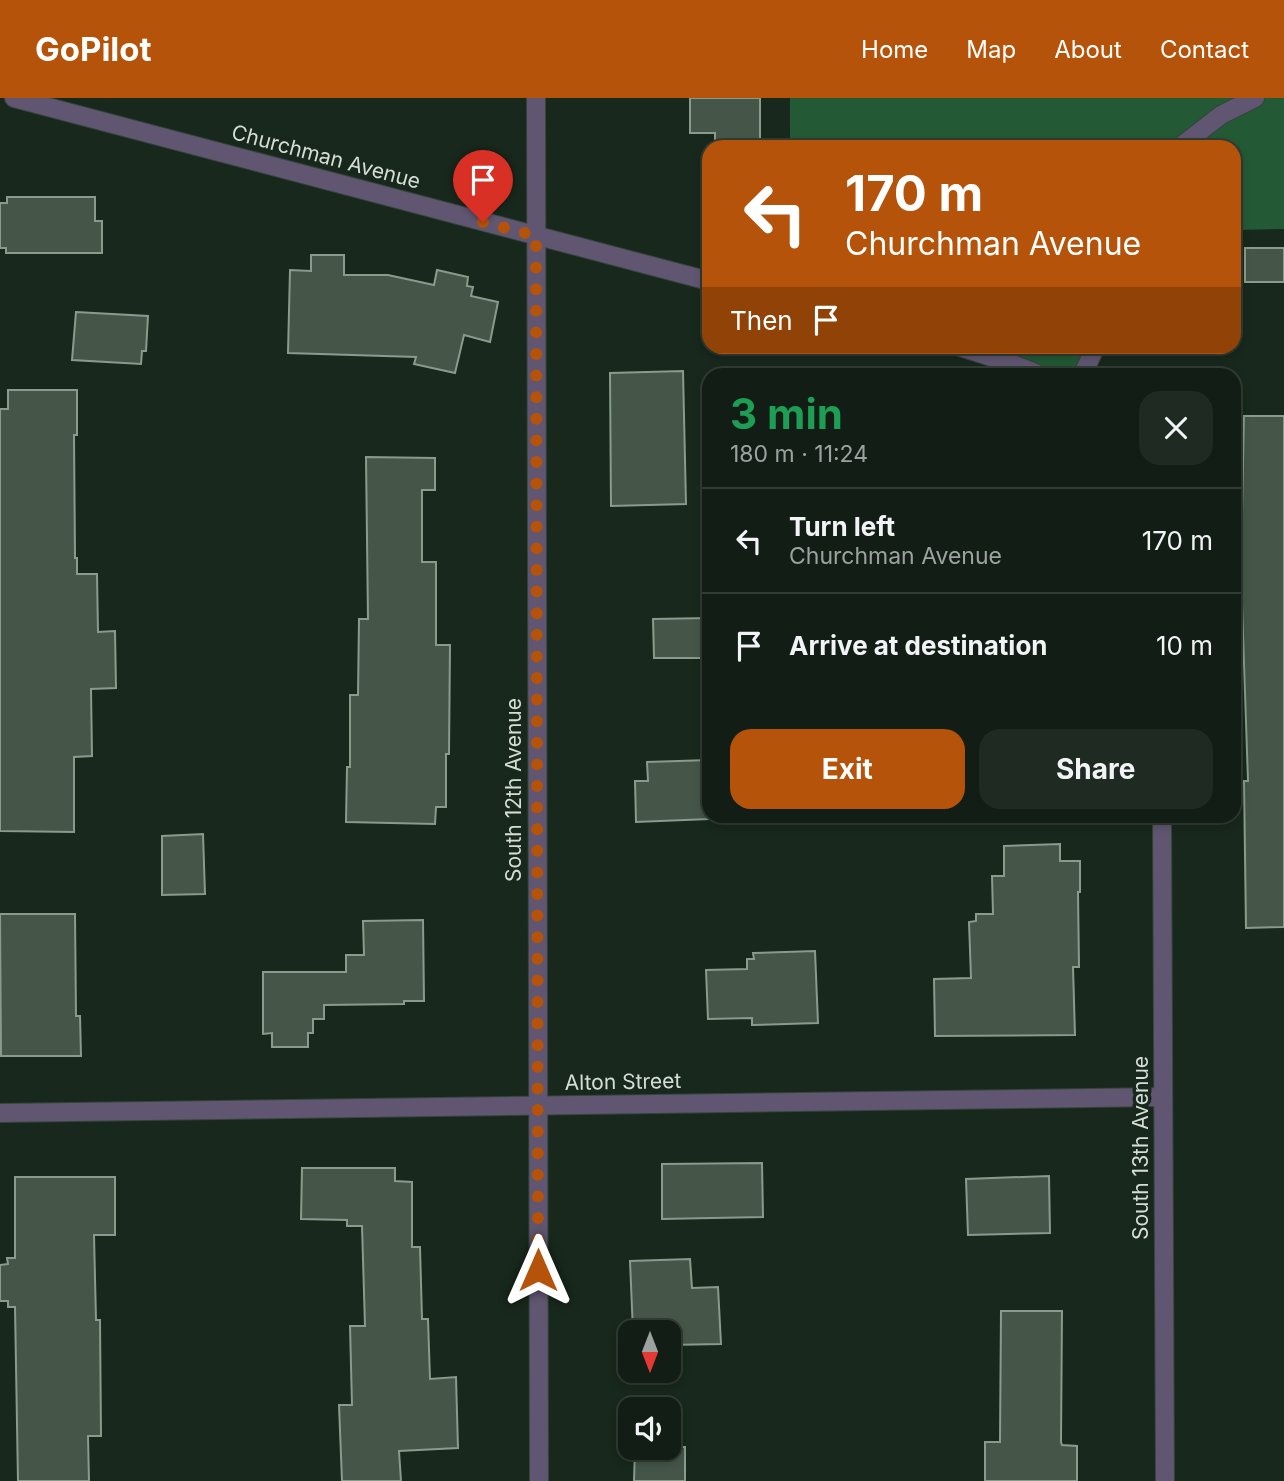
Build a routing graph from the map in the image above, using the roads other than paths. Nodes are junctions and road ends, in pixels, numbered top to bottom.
1 (14, 98) edge
2 (536, 98) edge
3 (1255, 98) edge
4 (1189, 140) edge
5 (536, 236) junction
6 (702, 279) edge
7 (982, 354) edge
8 (1022, 368) edge
9 (1162, 823) edge
10 (1163, 1097) junction
11 (537, 1105) junction
12 (0, 1113) edge
13 (539, 1481) edge
14 (1165, 1481) edge

1 - 5 street, Churchman Avenue
2 - 5 street, South 12th Avenue
3 - 4 street
5 - 6 street, Churchman Avenue
5 - 11 street, South 12th Avenue
7 - 8 street
9 - 10 street, South 13th Avenue
10 - 11 street, Alton Street
10 - 14 street, South 13th Avenue
11 - 12 street, Alton Street
11 - 13 street, South 12th Avenue

